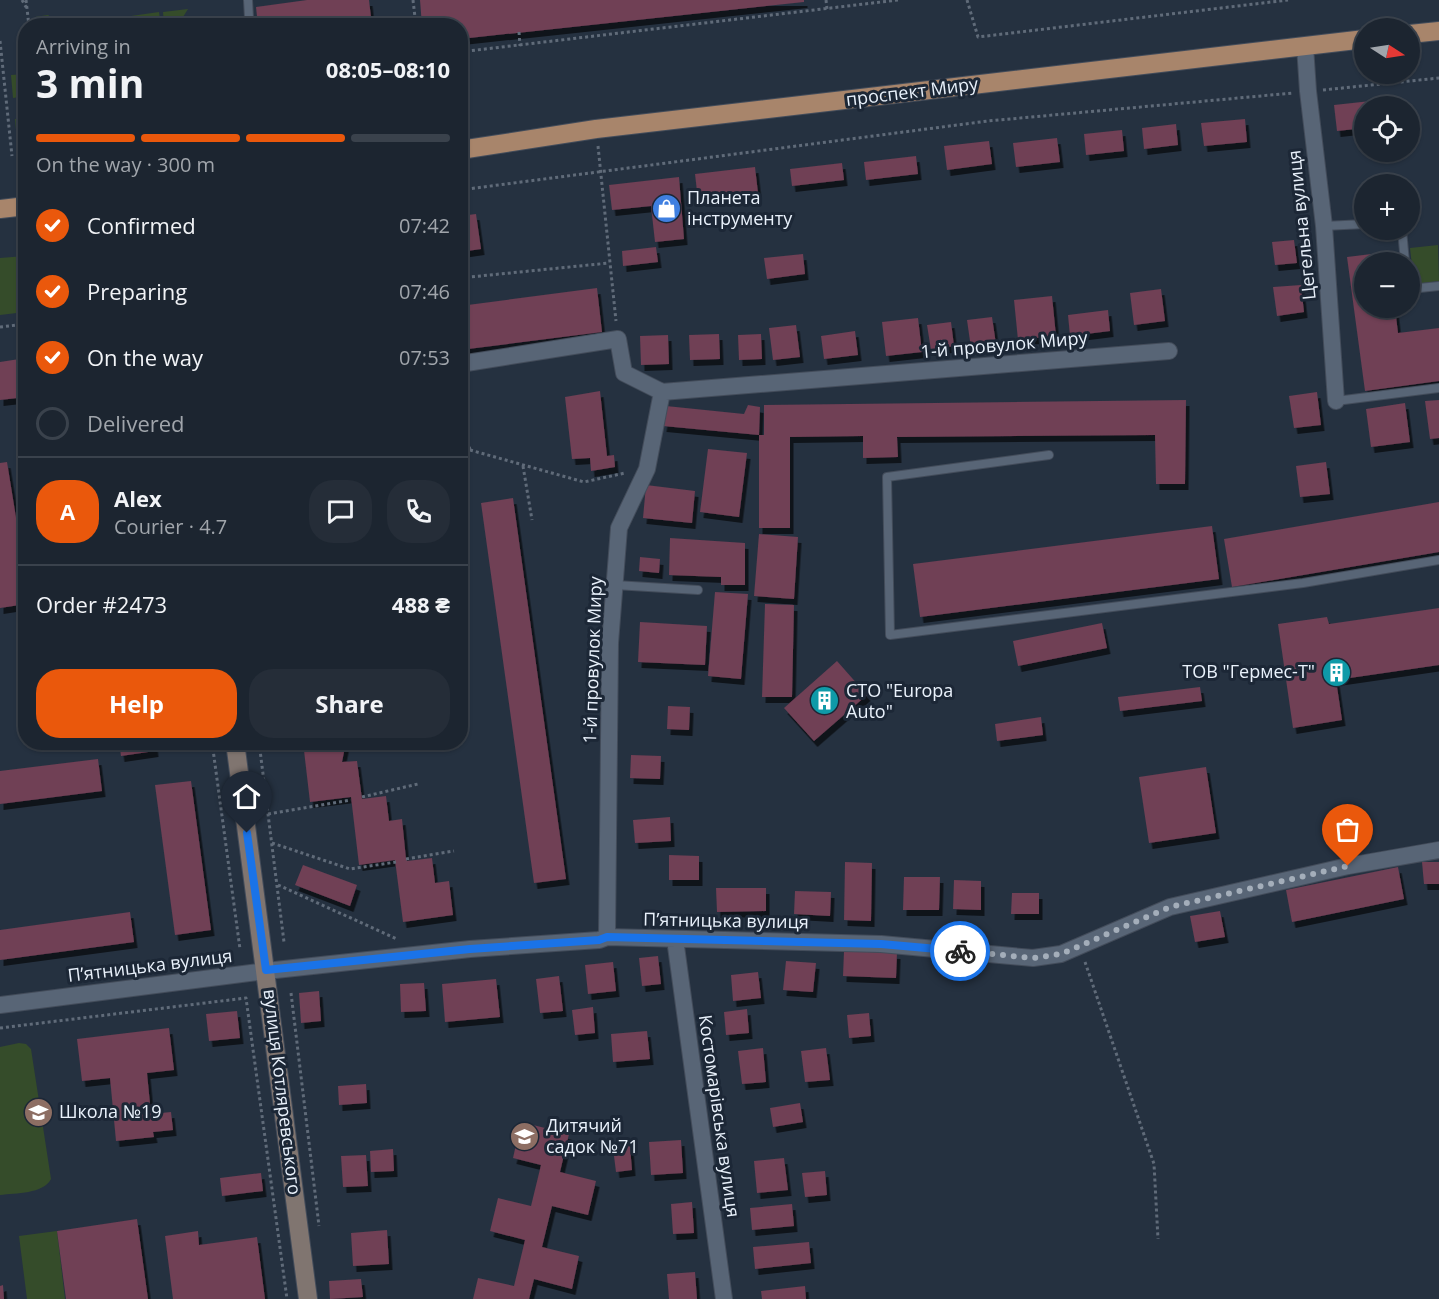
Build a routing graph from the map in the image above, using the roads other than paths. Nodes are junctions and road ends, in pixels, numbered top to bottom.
1 (248, 0) edge
2 (249, 18) dead end
3 (1439, 31) edge
4 (1420, 33) edge
5 (1354, 40) edge
6 (1305, 46) junction
7 (468, 149) edge
8 (18, 207) edge
9 (0, 209) edge
10 (1354, 225) edge
11 (1324, 226) junction
12 (1439, 285) edge
13 (1420, 288) edge
14 (1169, 351) dead end
15 (468, 363) edge
16 (1439, 388) edge
17 (662, 392) junction
18 (1336, 401) joint
19 (1049, 455) dead end
20 (1439, 560) edge
21 (615, 585) junction
22 (698, 590) dead end
23 (236, 750) edge
24 (1439, 850) edge
25 (607, 937) junction
26 (675, 939) junction
27 (266, 970) junction
28 (0, 1005) edge
29 (308, 1299) edge
30 (724, 1299) edge

1 - 2 lane
3 - 4 main road
5 - 6 main road, проспект Миру
6 - 7 main road, проспект Миру
6 - 11 street, Цегельна вулиця
8 - 9 main road
10 - 11 lane
11 - 18 street, Цегельна вулиця
12 - 13 lane
14 - 17 street, 1-й провулок Миру
15 - 17 street
16 - 18 lane
17 - 21 street, 1-й провулок Миру
19 - 20 lane
21 - 22 lane
21 - 25 street, 1-й провулок Миру
23 - 27 street, вулиця Котляревського
24 - 26 street, Пʼятницька вулиця
25 - 26 street, Пʼятницька вулиця
25 - 27 street, Пʼятницька вулиця
26 - 30 street, Костомарівська вулиця
27 - 28 street, Пʼятницька вулиця
27 - 29 street, вулиця Котляревського

